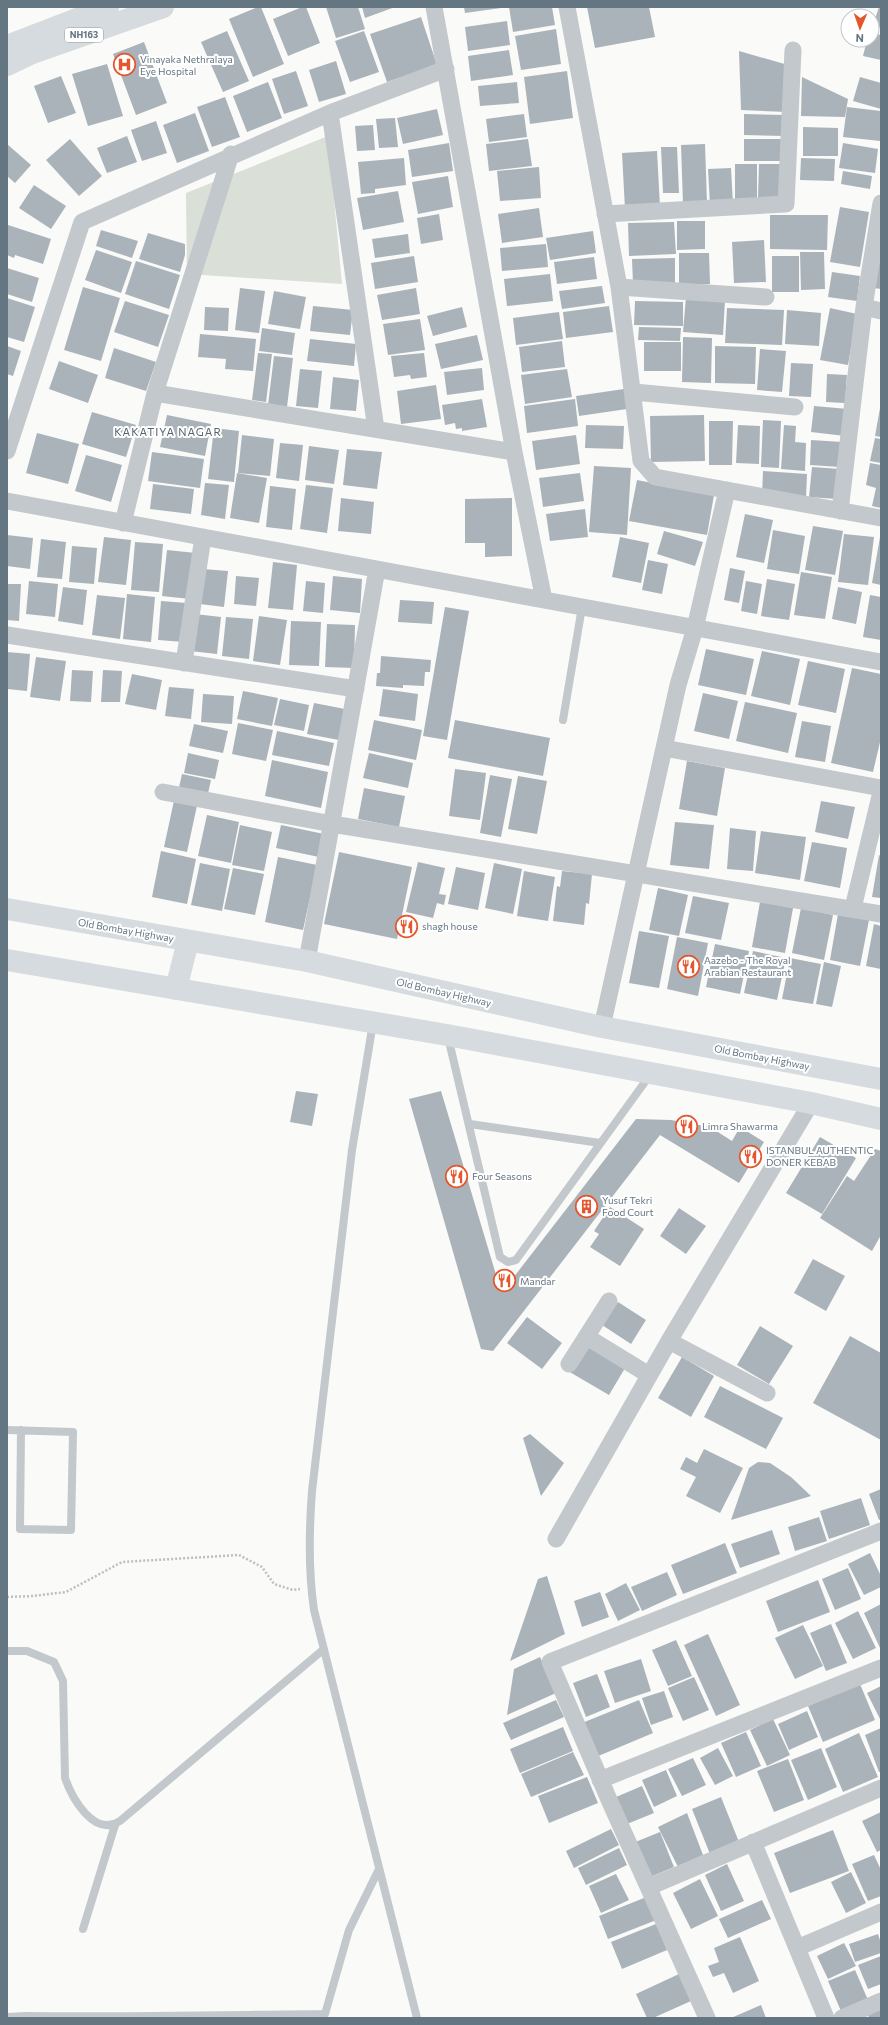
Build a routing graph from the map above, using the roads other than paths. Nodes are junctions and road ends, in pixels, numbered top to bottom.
1 (108, 7) edge
2 (163, 7) edge
3 (434, 7) edge
4 (567, 7) edge
5 (7, 46) edge
6 (793, 50) dead end
7 (7, 65) edge
8 (446, 69) junction
9 (330, 113) junction
10 (231, 154) junction
11 (881, 204) edge
12 (605, 214) junction
13 (619, 287) junction
14 (766, 297) dead end
15 (864, 307) junction
16 (881, 311) edge
17 (634, 392) junction
18 (155, 393) junction
19 (796, 407) dead end
20 (376, 429) junction
21 (7, 451) edge
22 (514, 452) junction
23 (727, 490) junction
24 (7, 502) edge
25 (840, 511) junction
26 (881, 518) edge
27 (124, 523) junction
28 (203, 537) junction
29 (377, 570) junction
30 (544, 600) junction
31 (582, 607) junction
32 (695, 628) junction
33 (7, 635) edge
34 (881, 662) edge
35 (184, 663) junction
36 (356, 689) junction
37 (563, 720) dead end
38 (664, 748) junction
39 (881, 788) edge
40 (163, 792) dead end
41 (881, 792) edge
42 (332, 824) junction
43 (635, 873) junction
44 (853, 908) junction
45 (7, 909) edge
46 (881, 914) edge
47 (188, 941) junction
48 (7, 960) edge
49 (307, 961) junction
50 (176, 989) junction
51 (373, 1023) junction
52 (602, 1027) junction
53 (447, 1035) junction
54 (650, 1074) junction
55 (881, 1079) edge
56 (811, 1103) junction
57 (881, 1119) edge
58 (470, 1124) junction
59 (600, 1143) junction
60 (609, 1301) dead end
61 (587, 1337) junction
62 (669, 1341) junction
63 (569, 1364) dead end
64 (650, 1375) junction
65 (767, 1393) dead end
66 (7, 1430) edge
67 (21, 1430) junction
68 (881, 1531) edge
69 (556, 1539) dead end
70 (324, 1649) junction
71 (7, 1651) edge
72 (881, 1668) edge
73 (600, 1780) junction
74 (881, 1788) edge
75 (114, 1825) junction
76 (754, 1842) junction
77 (379, 1870) junction
78 (649, 1887) junction
79 (881, 1912) edge
80 (83, 1929) dead end
81 (797, 1948) junction
82 (881, 2001) edge
83 (325, 2016) edge
84 (7, 2017) edge
85 (417, 2018) edge
86 (707, 2018) edge
87 (826, 2018) edge
88 (842, 2018) edge

1 - 5 main road, NH163
2 - 7 main road, NH163
3 - 8 street
4 - 12 street
6 - 12 street
8 - 9 street
8 - 22 street
9 - 10 street
9 - 20 street
10 - 18 street
10 - 21 street
11 - 15 street
12 - 13 street
13 - 14 street
13 - 17 street
15 - 16 street
15 - 25 street
17 - 19 street
17 - 23 street
18 - 20 street
18 - 27 street
20 - 22 street
22 - 30 street
23 - 25 street
23 - 32 street
24 - 27 street
25 - 26 street
27 - 28 street
28 - 29 street
28 - 35 street
29 - 30 street
29 - 36 street
30 - 31 street
31 - 32 street
31 - 37 lane
32 - 34 street
32 - 38 street
33 - 35 street
35 - 36 street
36 - 42 street
38 - 39 street
38 - 43 street
40 - 42 street
41 - 44 street
42 - 43 street
42 - 49 street
43 - 44 street
43 - 52 street
44 - 46 street
45 - 47 main road, Old Bombay Highway
47 - 49 main road, Old Bombay Highway
47 - 50 main road
48 - 50 main road
49 - 52 main road, Old Bombay Highway
50 - 51 main road
51 - 53 main road
51 - 70 lane
52 - 55 main road, Old Bombay Highway
53 - 54 main road
53 - 58 lane
54 - 56 main road
54 - 59 lane
56 - 57 main road
56 - 62 street
58 - 59 lane
58 - 59 lane
60 - 61 street
61 - 63 street
61 - 64 street
62 - 64 street
62 - 65 street
64 - 69 street
66 - 67 lane
67 - 67 lane
68 - 73 street
70 - 75 lane
70 - 77 lane
71 - 75 lane
72 - 73 street
73 - 78 street
74 - 76 street
75 - 80 lane
76 - 78 street
76 - 81 street
77 - 83 lane
77 - 85 lane
78 - 86 street
79 - 81 street
81 - 87 street
82 - 88 street
83 - 84 lane

